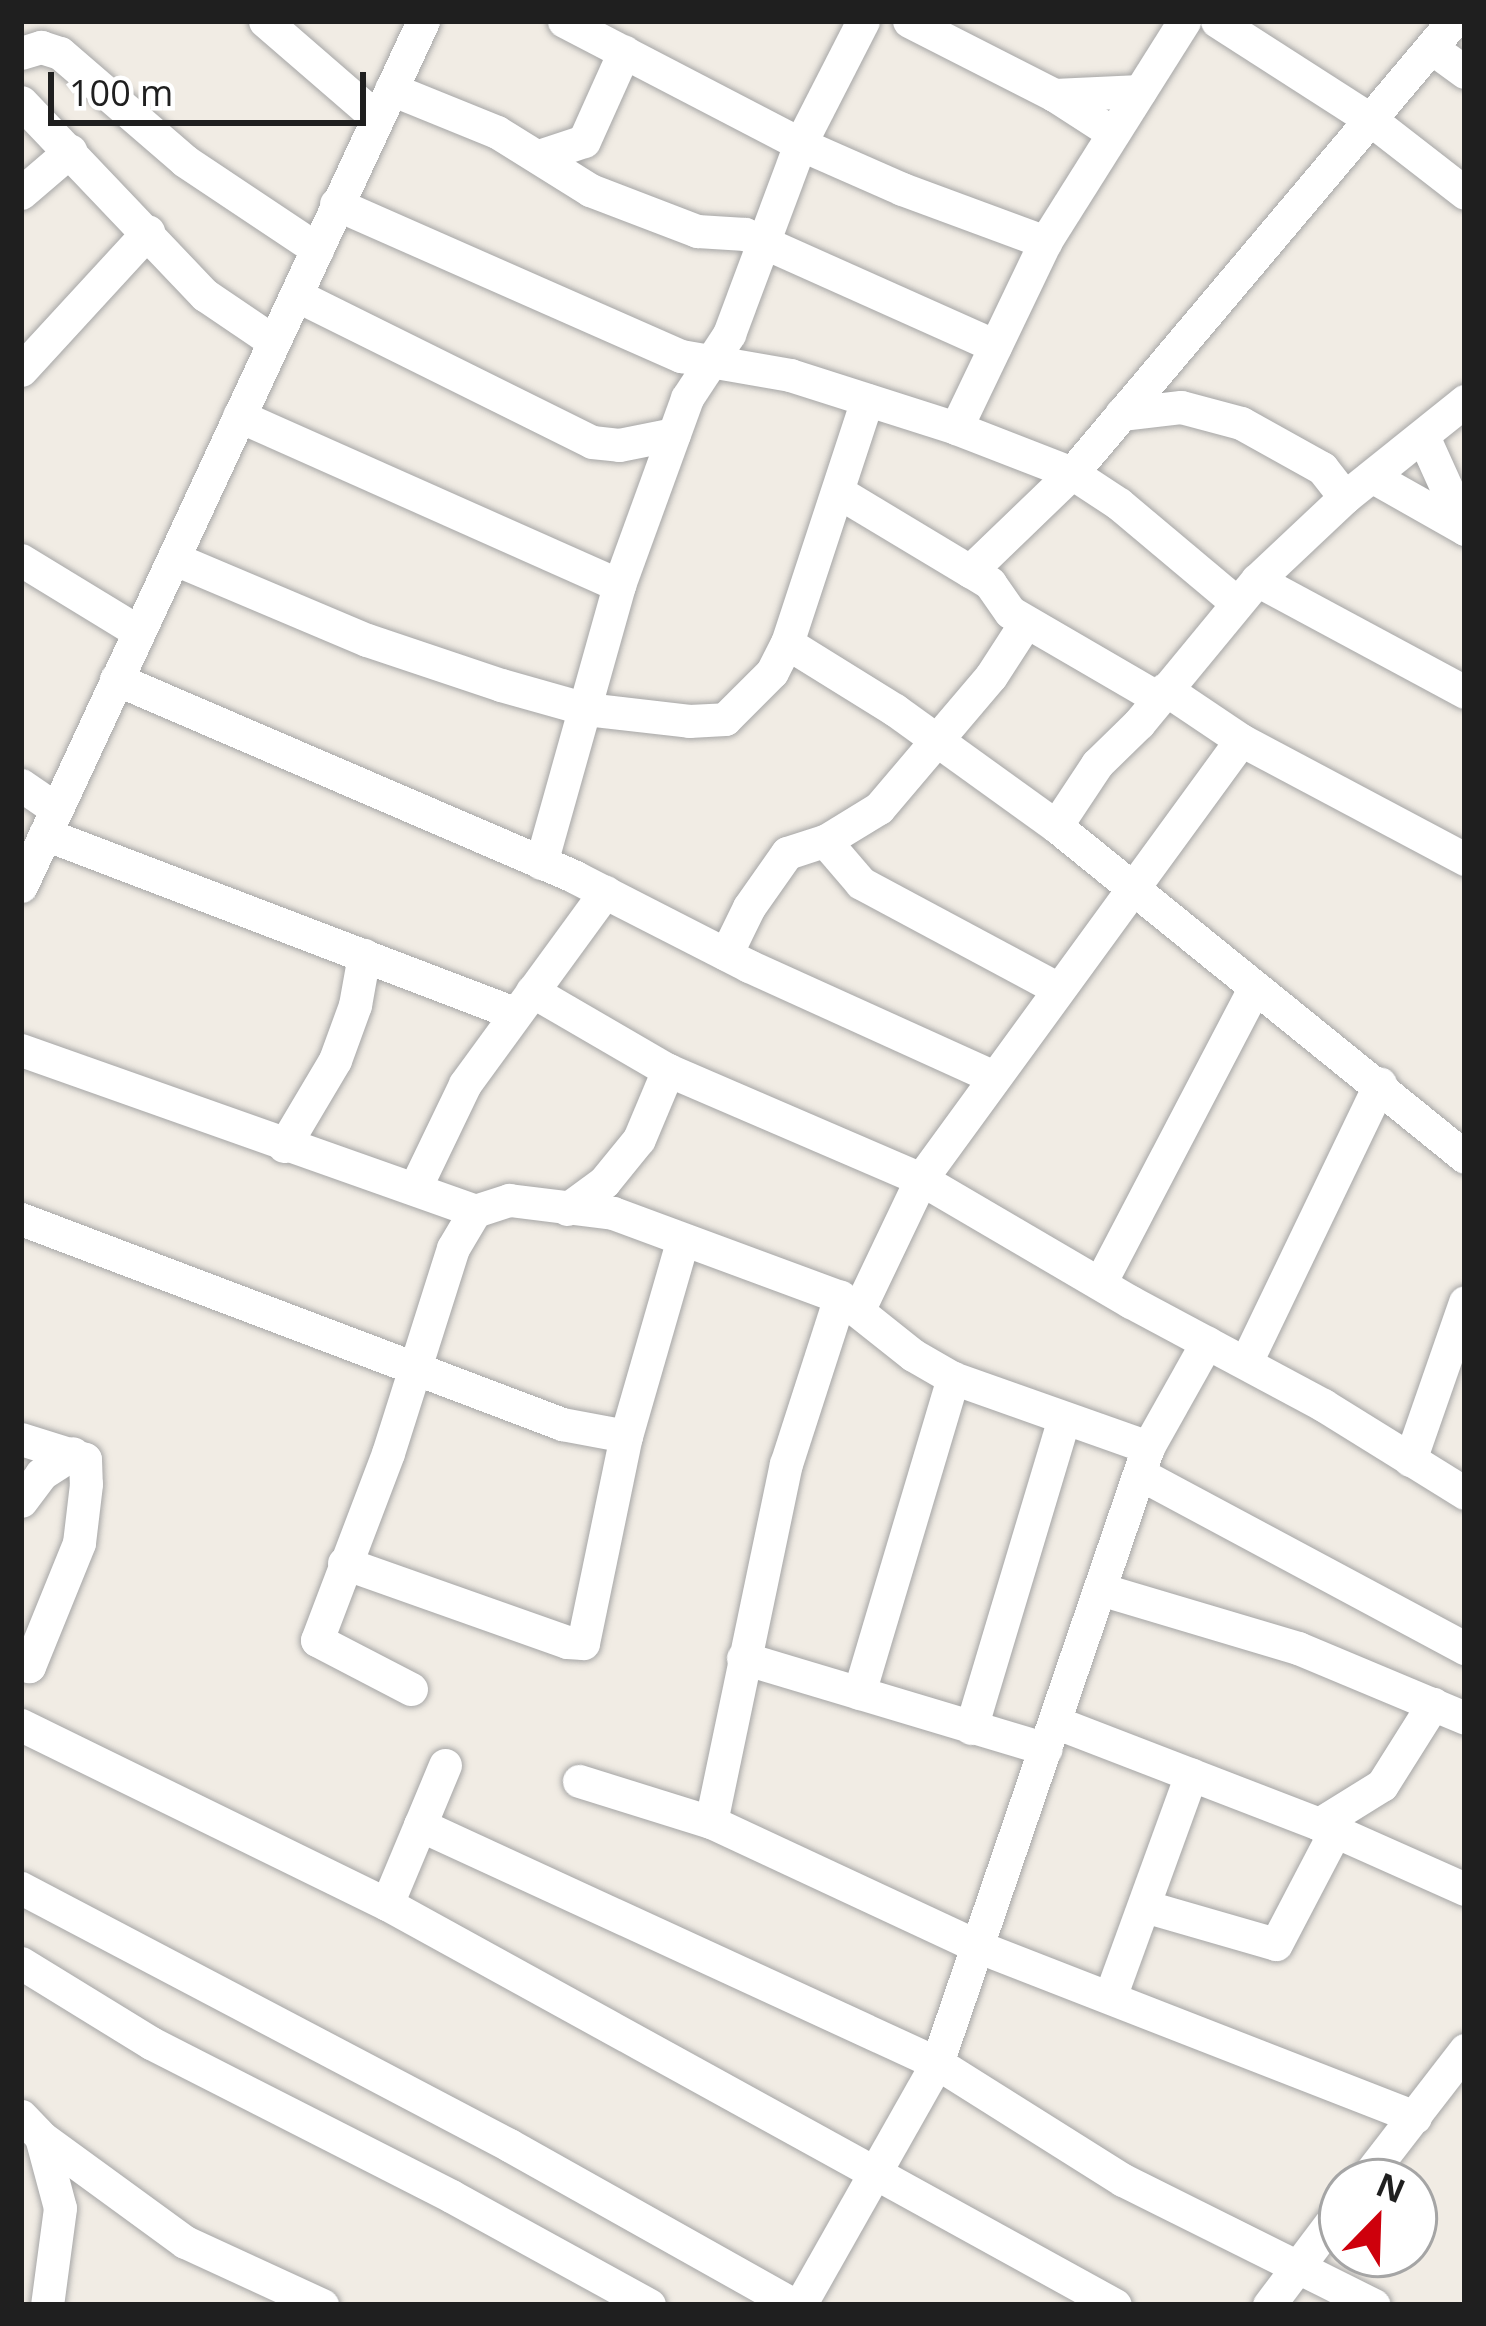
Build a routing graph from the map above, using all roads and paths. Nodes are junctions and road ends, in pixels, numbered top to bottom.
1 (265, 21) edge
2 (423, 21) edge
3 (564, 21) edge
4 (863, 21) edge
5 (1184, 21) edge
6 (1217, 21) edge
7 (1454, 21) edge
8 (929, 25) edge
9 (1262, 32) edge
10 (1433, 49) junction
11 (21, 52) edge
12 (625, 52) junction
13 (1465, 72) edge
14 (1140, 91) junction
15 (1054, 95) junction
16 (21, 102) edge
17 (384, 104) junction
18 (1371, 119) junction
19 (1113, 133) junction
20 (800, 144) junction
21 (70, 151) junction
22 (539, 156) junction
23 (21, 193) edge
24 (1465, 193) edge
25 (336, 204) junction
26 (148, 232) junction
27 (761, 241) junction
28 (1045, 242) junction
29 (317, 249) junction
30 (296, 295) junction
31 (273, 340) junction
32 (995, 346) junction
33 (730, 354) junction
34 (681, 356) junction
35 (21, 370) edge
36 (688, 398) junction
37 (867, 400) junction
38 (1465, 400) edge
39 (1121, 414) junction
40 (239, 416) junction
41 (956, 428) junction
42 (674, 434) junction
43 (1423, 436) junction
44 (607, 446) junction
45 (1072, 473) junction
46 (1373, 477) junction
47 (658, 478) junction
48 (840, 493) junction
49 (1345, 497) junction
50 (1465, 529) edge
51 (176, 559) junction
52 (21, 560) edge
53 (970, 571) junction
54 (620, 585) junction
55 (1247, 592) junction
56 (1026, 622) junction
57 (139, 632) junction
58 (787, 644) junction
59 (116, 679) junction
60 (1465, 692) edge
61 (1162, 693) junction
62 (586, 709) junction
63 (934, 740) junction
64 (1241, 740) junction
65 (21, 785) edge
66 (50, 822) junction
67 (1056, 826) junction
68 (826, 841) junction
69 (1465, 860) edge
70 (542, 863) junction
71 (21, 886) edge
72 (1131, 888) junction
73 (605, 892) junction
74 (726, 954) junction
75 (364, 955) junction
76 (1057, 988) junction
77 (1254, 988) junction
78 (523, 1002) junction
79 (21, 1050) edge
80 (668, 1070) junction
81 (992, 1076) junction
82 (1380, 1084) junction
83 (284, 1146) junction
84 (1465, 1157) edge
85 (921, 1179) junction
86 (415, 1188) junction
87 (567, 1209) junction
88 (475, 1211) junction
89 (21, 1219) edge
90 (682, 1242) junction
91 (1100, 1282) junction
92 (1465, 1302) edge
93 (850, 1303) junction
94 (1207, 1342) junction
95 (1246, 1362) junction
96 (414, 1369) junction
97 (953, 1378) junction
98 (1063, 1421) junction
99 (626, 1436) junction
100 (21, 1438) edge
101 (74, 1454) junction
102 (1410, 1460) junction
103 (1144, 1461) junction
104 (1465, 1493) edge
105 (21, 1502) edge
106 (344, 1563) junction
107 (1100, 1589) junction
108 (1465, 1648) edge
109 (743, 1658) junction
110 (24, 1670) edge
111 (412, 1688) dead end
112 (859, 1693) junction
113 (1432, 1704) junction
114 (1465, 1718) edge
115 (21, 1725) edge
116 (971, 1728) junction
117 (1051, 1736) junction
118 (445, 1765) dead end
119 (1191, 1774) junction
120 (578, 1781) dead end
121 (711, 1822) junction
122 (420, 1825) junction
123 (1327, 1828) junction
124 (21, 1888) edge
125 (1465, 1889) edge
126 (387, 1904) junction
127 (1144, 1906) junction
128 (980, 1947) junction
129 (21, 1963) edge
130 (1110, 1997) junction
131 (1465, 2050) edge
132 (938, 2063) junction
133 (1454, 2087) edge
134 (1415, 2116) junction
135 (31, 2127) edge
136 (1382, 2158) edge
137 (876, 2170) junction
138 (1318, 2238) edge
139 (1295, 2267) junction
140 (47, 2305) edge
141 (322, 2305) edge
142 (649, 2305) edge
143 (797, 2305) edge
144 (1115, 2305) edge
145 (1269, 2305) edge
146 (1374, 2305) edge

1 - 17 street
2 - 17 street
3 - 12 street
4 - 20 street
5 - 14 street
6 - 9 street
7 - 10 street
8 - 15 street
9 - 18 street
10 - 13 street
10 - 18 street
11 - 29 street
12 - 20 street
12 - 22 street
14 - 15 street
14 - 19 street
15 - 19 street
16 - 21 street
17 - 22 street
17 - 25 street
18 - 24 street
18 - 39 street
19 - 28 street
20 - 27 street
20 - 28 street
21 - 23 street
21 - 26 street
22 - 27 street
25 - 29 street
25 - 34 street
26 - 31 street
26 - 35 street
27 - 32 street
27 - 33 street
28 - 32 street
29 - 30 street
30 - 31 street
30 - 44 street
31 - 40 street
32 - 41 street
33 - 34 street
33 - 36 street
33 - 37 street
34 - 36 street
36 - 42 street
37 - 41 street
37 - 48 street
38 - 43 street
39 - 45 street
39 - 49 street
40 - 51 street
40 - 54 street
41 - 45 street
42 - 44 street
42 - 47 street
43 - 46 street
43 - 50 street
44 - 47 street
45 - 53 street
45 - 55 street
46 - 49 street
46 - 50 street
47 - 54 street
48 - 53 street
48 - 58 street
49 - 55 street
51 - 57 street
51 - 62 street
52 - 57 street
53 - 56 street
54 - 62 street
55 - 60 street
55 - 61 street
56 - 61 street
56 - 63 street
57 - 59 street
58 - 62 street
58 - 63 street
59 - 66 street
59 - 70 street
61 - 64 street
61 - 67 street
62 - 70 street
63 - 67 street
63 - 68 street
64 - 69 street
64 - 72 street
65 - 66 street
66 - 71 street
66 - 75 street
67 - 72 street
68 - 74 street
68 - 76 street
70 - 73 street
72 - 76 street
72 - 77 street
73 - 74 street
73 - 78 street
74 - 81 street
75 - 78 street
75 - 83 street
76 - 81 street
77 - 82 street
77 - 91 street
78 - 80 street
78 - 86 street
79 - 83 street
80 - 85 street
80 - 87 street
81 - 85 street
82 - 84 street
82 - 95 street
83 - 86 street
85 - 91 street
85 - 93 street
86 - 88 street
87 - 88 street
87 - 90 street
88 - 96 street
89 - 96 street
90 - 93 street
90 - 99 street
91 - 94 street
92 - 102 street
93 - 97 street
93 - 109 street
94 - 95 street
94 - 103 street
95 - 102 street
96 - 99 street
96 - 106 street
97 - 98 street
97 - 112 street
98 - 103 street
98 - 116 street
99 - 106 street
100 - 101 street
101 - 105 street
101 - 110 street
102 - 104 street
103 - 107 street
103 - 108 street
106 - 111 street
107 - 113 street
107 - 117 street
109 - 112 street
109 - 121 street
112 - 116 street
113 - 114 street
113 - 123 street
115 - 126 street
116 - 117 street
117 - 119 street
117 - 128 street
118 - 122 street
119 - 123 street
119 - 127 street
120 - 121 street
121 - 128 street
122 - 126 street
122 - 132 street
123 - 125 street
123 - 127 street
124 - 143 street
126 - 137 street
127 - 130 street
128 - 130 street
128 - 132 street
129 - 142 street
130 - 134 street
131 - 133 street
132 - 137 street
132 - 139 street
133 - 134 street
134 - 136 street
135 - 140 street
135 - 141 street
137 - 143 street
137 - 144 street
138 - 139 street
139 - 145 street
139 - 146 street

